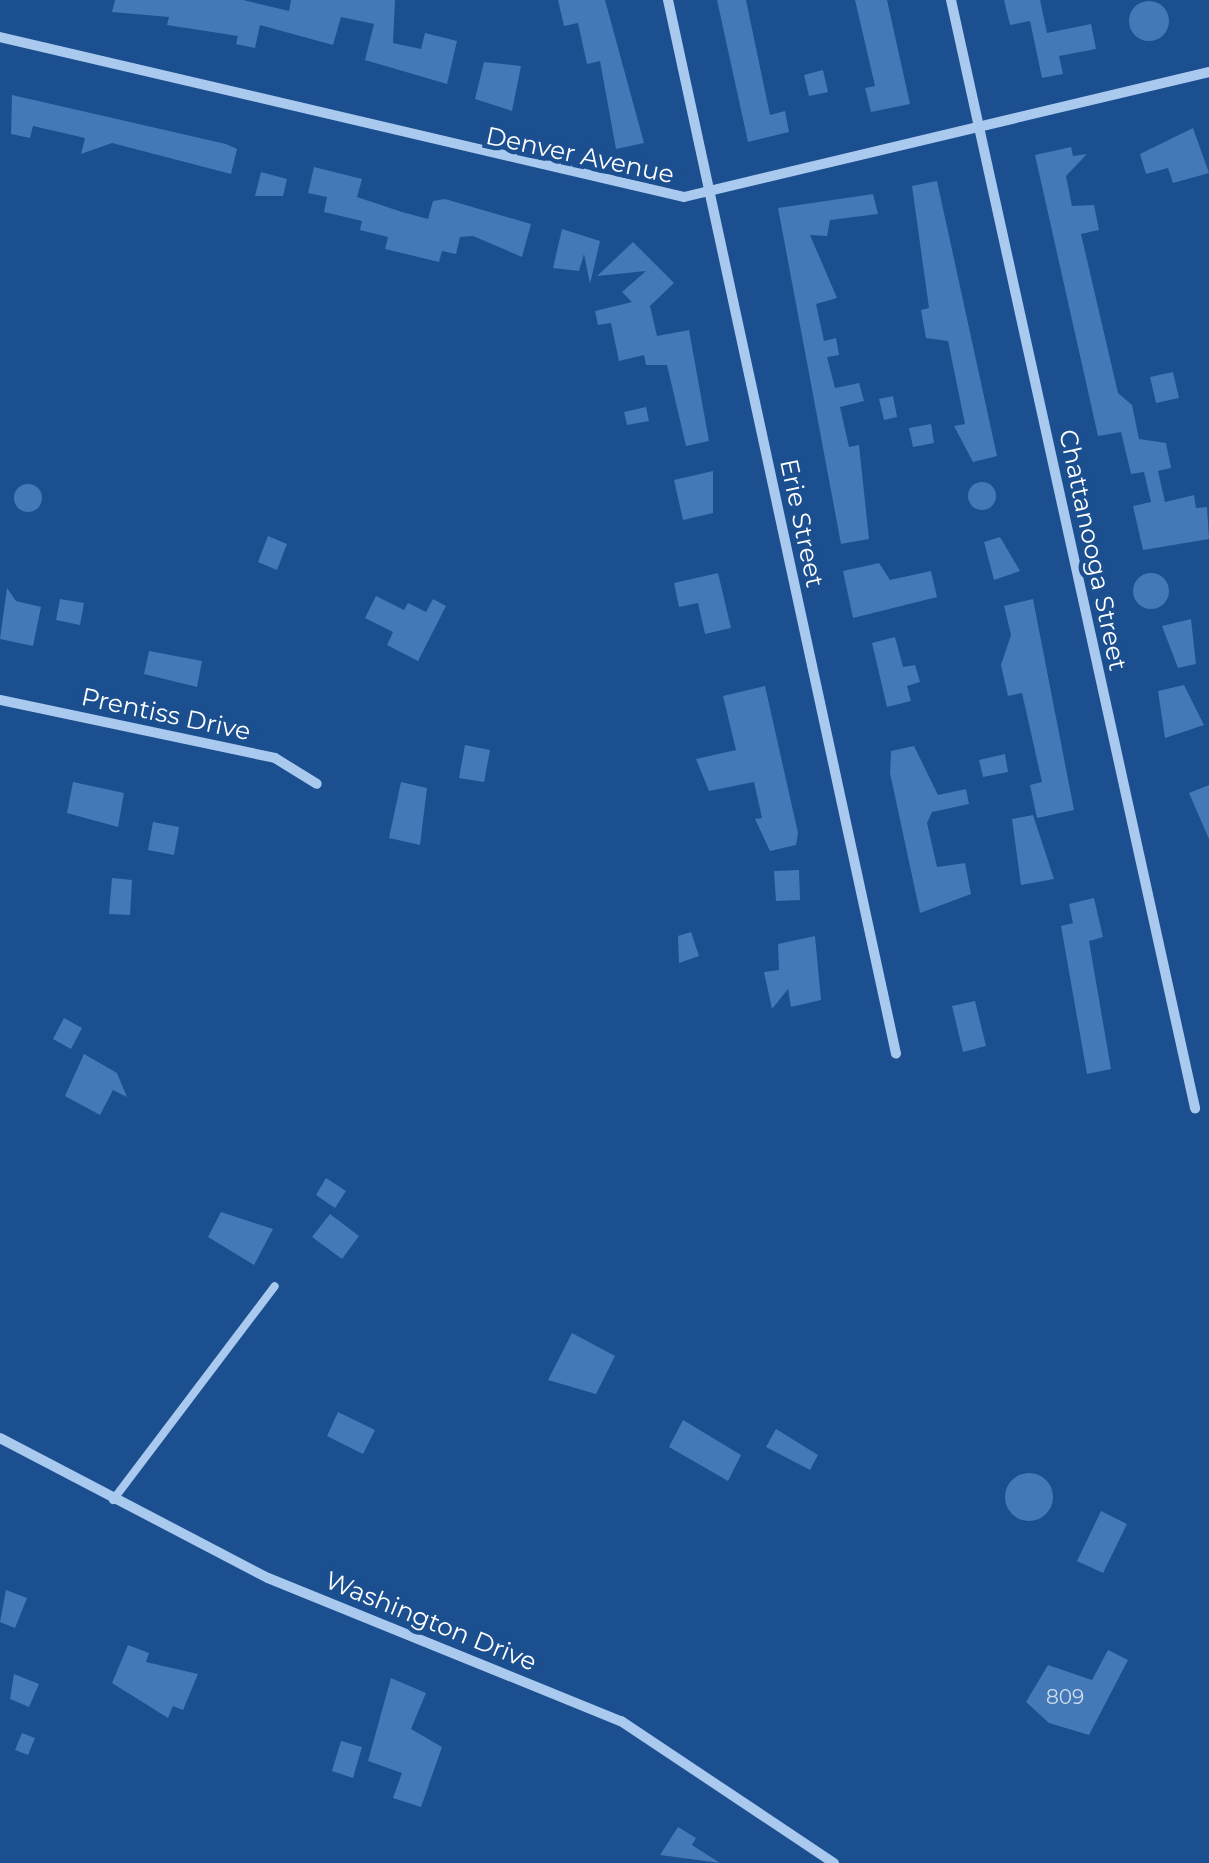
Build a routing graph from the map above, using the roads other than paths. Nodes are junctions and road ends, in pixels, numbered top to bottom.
1 (668, 0) edge
2 (951, 0) edge
3 (0, 37) edge
4 (1209, 72) edge
5 (980, 129) junction
6 (710, 192) junction
7 (0, 700) edge
8 (317, 784) dead end
9 (896, 1054) dead end
10 (1195, 1108) dead end
11 (275, 1286) dead end
12 (0, 1438) edge
13 (113, 1500) junction
14 (834, 1863) edge

1 - 6 street, Erie Street
2 - 5 street, Chattanooga Street
3 - 6 street, Denver Avenue
4 - 5 street, Denver Avenue
5 - 6 street, Denver Avenue
5 - 10 street, Chattanooga Street
6 - 9 street, Erie Street
7 - 8 street, Prentiss Drive
11 - 13 lane
12 - 13 street, Washington Drive
13 - 14 street, Washington Drive

